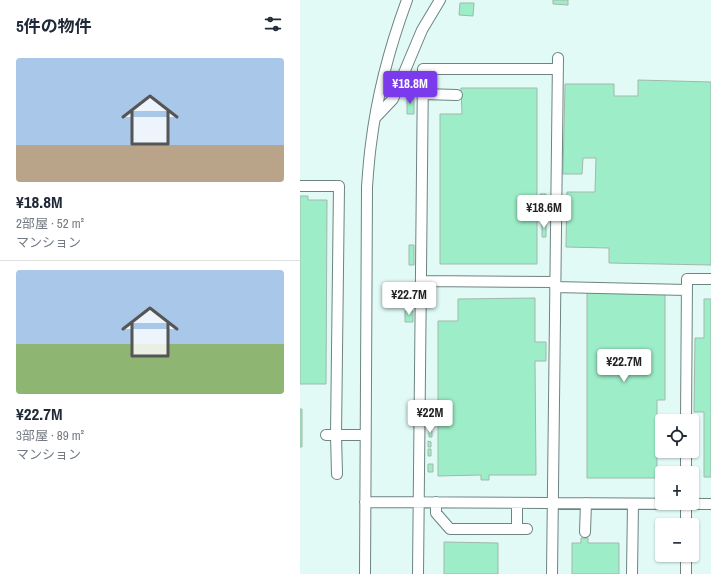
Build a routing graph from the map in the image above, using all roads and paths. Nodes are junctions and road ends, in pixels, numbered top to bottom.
1 (407, 0) edge
2 (440, 0) edge
3 (558, 58) dead end
4 (558, 69) junction
5 (423, 94) junction
6 (457, 95) dead end
7 (375, 118) junction
8 (300, 186) edge
9 (711, 279) edge
10 (421, 280) junction
11 (555, 285) junction
12 (687, 290) junction
13 (686, 414) edge
14 (331, 435) junction
15 (365, 435) junction
16 (337, 474) dead end
17 (365, 502) junction
18 (418, 502) junction
19 (436, 502) junction
20 (517, 503) junction
21 (552, 503) junction
22 (586, 503) junction
23 (633, 504) junction
24 (655, 504) edge
25 (699, 504) edge
26 (711, 504) edge
27 (585, 532) dead end
28 (686, 562) edge
29 (365, 574) edge
30 (418, 574) edge
31 (552, 574) edge
32 (632, 574) edge
33 (686, 574) edge

1 - 7 street
2 - 7 street
3 - 4 street
4 - 5 street
4 - 11 street
5 - 6 street
5 - 10 street
7 - 15 street
8 - 14 street
9 - 12 street
10 - 11 street
10 - 18 street
11 - 12 street
11 - 21 street
12 - 13 street
14 - 15 street
14 - 16 street
15 - 17 street
17 - 18 street
17 - 29 street
18 - 19 street
18 - 30 street
19 - 20 street
19 - 20 street
20 - 21 street
21 - 22 street
21 - 31 street
22 - 23 street
22 - 27 street
23 - 24 street
23 - 32 street
25 - 26 street
28 - 33 street

